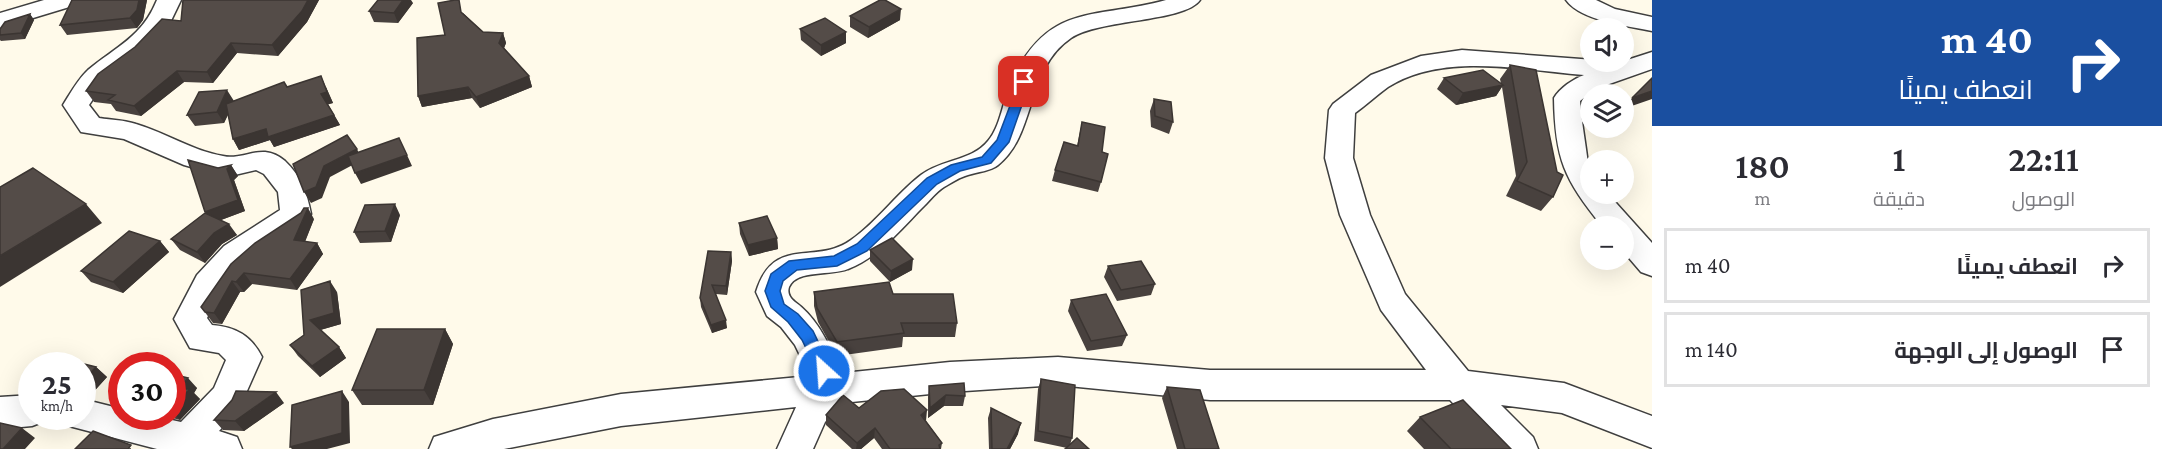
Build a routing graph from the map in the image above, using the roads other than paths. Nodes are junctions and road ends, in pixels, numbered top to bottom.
1 (68, 0) edge
2 (169, 0) edge
3 (1188, 0) edge
4 (1578, 0) edge
5 (1, 22) edge
6 (1652, 24) edge
7 (1652, 60) edge
8 (1634, 66) edge
9 (1580, 67) edge
10 (1616, 72) edge
11 (1580, 173) edge
12 (1601, 204) edge
13 (1611, 216) edge
14 (1634, 244) edge
15 (1652, 264) edge
16 (1458, 385) junction
17 (833, 388) junction
18 (18, 411) edge
19 (0, 413) edge
20 (96, 418) edge
21 (1652, 432) edge
22 (189, 439) junction
23 (224, 449) edge
24 (447, 449) edge
25 (795, 449) edge
26 (1521, 449) edge

1 - 5 street
2 - 22 street
3 - 17 street
4 - 6 street
7 - 8 street
9 - 16 street
10 - 11 street
12 - 13 street
14 - 15 street
16 - 17 street
16 - 21 street
16 - 26 street
17 - 24 street
17 - 25 street
18 - 19 street
20 - 22 street
22 - 23 street

